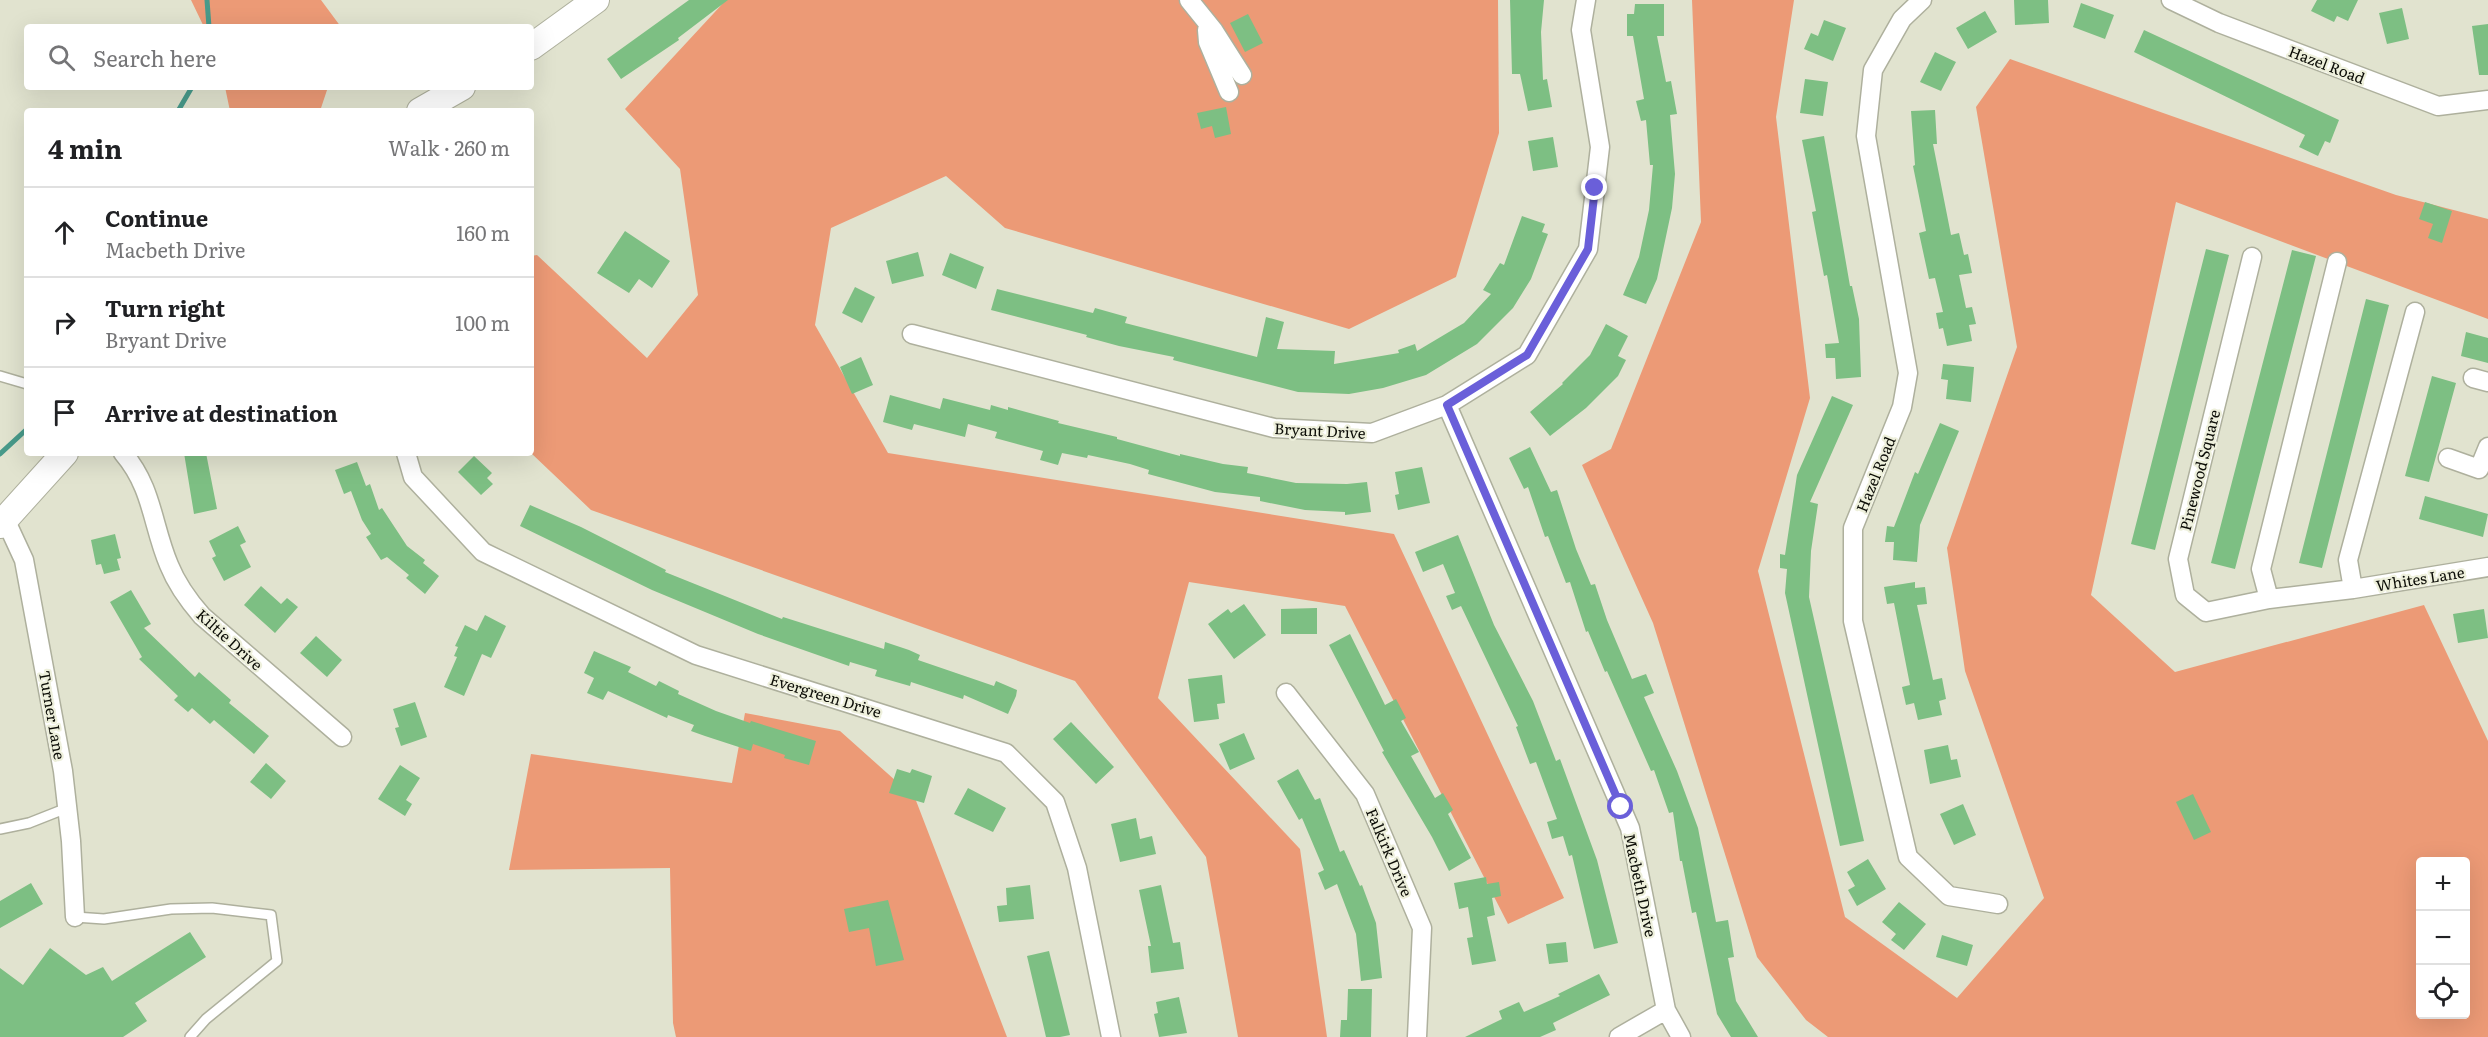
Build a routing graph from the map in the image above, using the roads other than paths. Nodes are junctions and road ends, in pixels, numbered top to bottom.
1 (596, 0) edge
2 (1189, 0) edge
3 (1586, 0) edge
4 (1922, 0) edge
5 (2171, 0) edge
6 (1207, 23) junction
7 (534, 45) edge
8 (1242, 75) dead end
9 (457, 90) edge
10 (1229, 92) dead end
11 (2488, 100) edge
12 (425, 108) edge
13 (2252, 257) dead end
14 (2337, 262) dead end
15 (2415, 312) dead end
16 (912, 334) dead end
17 (0, 376) edge
18 (24, 383) edge
19 (1447, 405) junction
20 (2488, 447) edge
21 (62, 456) edge
22 (125, 456) edge
23 (407, 456) edge
24 (2448, 458) dead end
25 (3, 522) edge
26 (2488, 567) edge
27 (2353, 589) junction
28 (2269, 599) junction
29 (1286, 693) dead end
30 (342, 737) dead end
31 (67, 808) junction
32 (0, 829) edge
33 (1998, 904) dead end
34 (75, 917) joint
35 (1666, 1010) junction
36 (190, 1037) edge
37 (1110, 1037) edge
38 (1417, 1037) edge
39 (1619, 1037) edge
40 (1681, 1037) edge

1 - 7 street
2 - 6 street
3 - 19 street, Bryant Drive
4 - 33 street, Hazel Road
5 - 11 street, Hazel Road
6 - 8 street
6 - 10 street
9 - 12 street
13 - 28 street, Pinewood Square
14 - 28 street
15 - 27 street
16 - 19 street, Bryant Drive
17 - 18 lane
19 - 35 street, Macbeth Drive
20 - 24 street
21 - 25 street
22 - 30 street, Kiltie Drive
23 - 37 street, Evergreen Drive
25 - 31 street, Turner Lane
26 - 27 street, Whites Lane
27 - 28 street, Pinewood Square
29 - 38 street, Falkirk Drive
31 - 32 lane
31 - 34 street, Turner Lane
34 - 36 lane
35 - 39 street
35 - 40 street, Macbeth Drive

